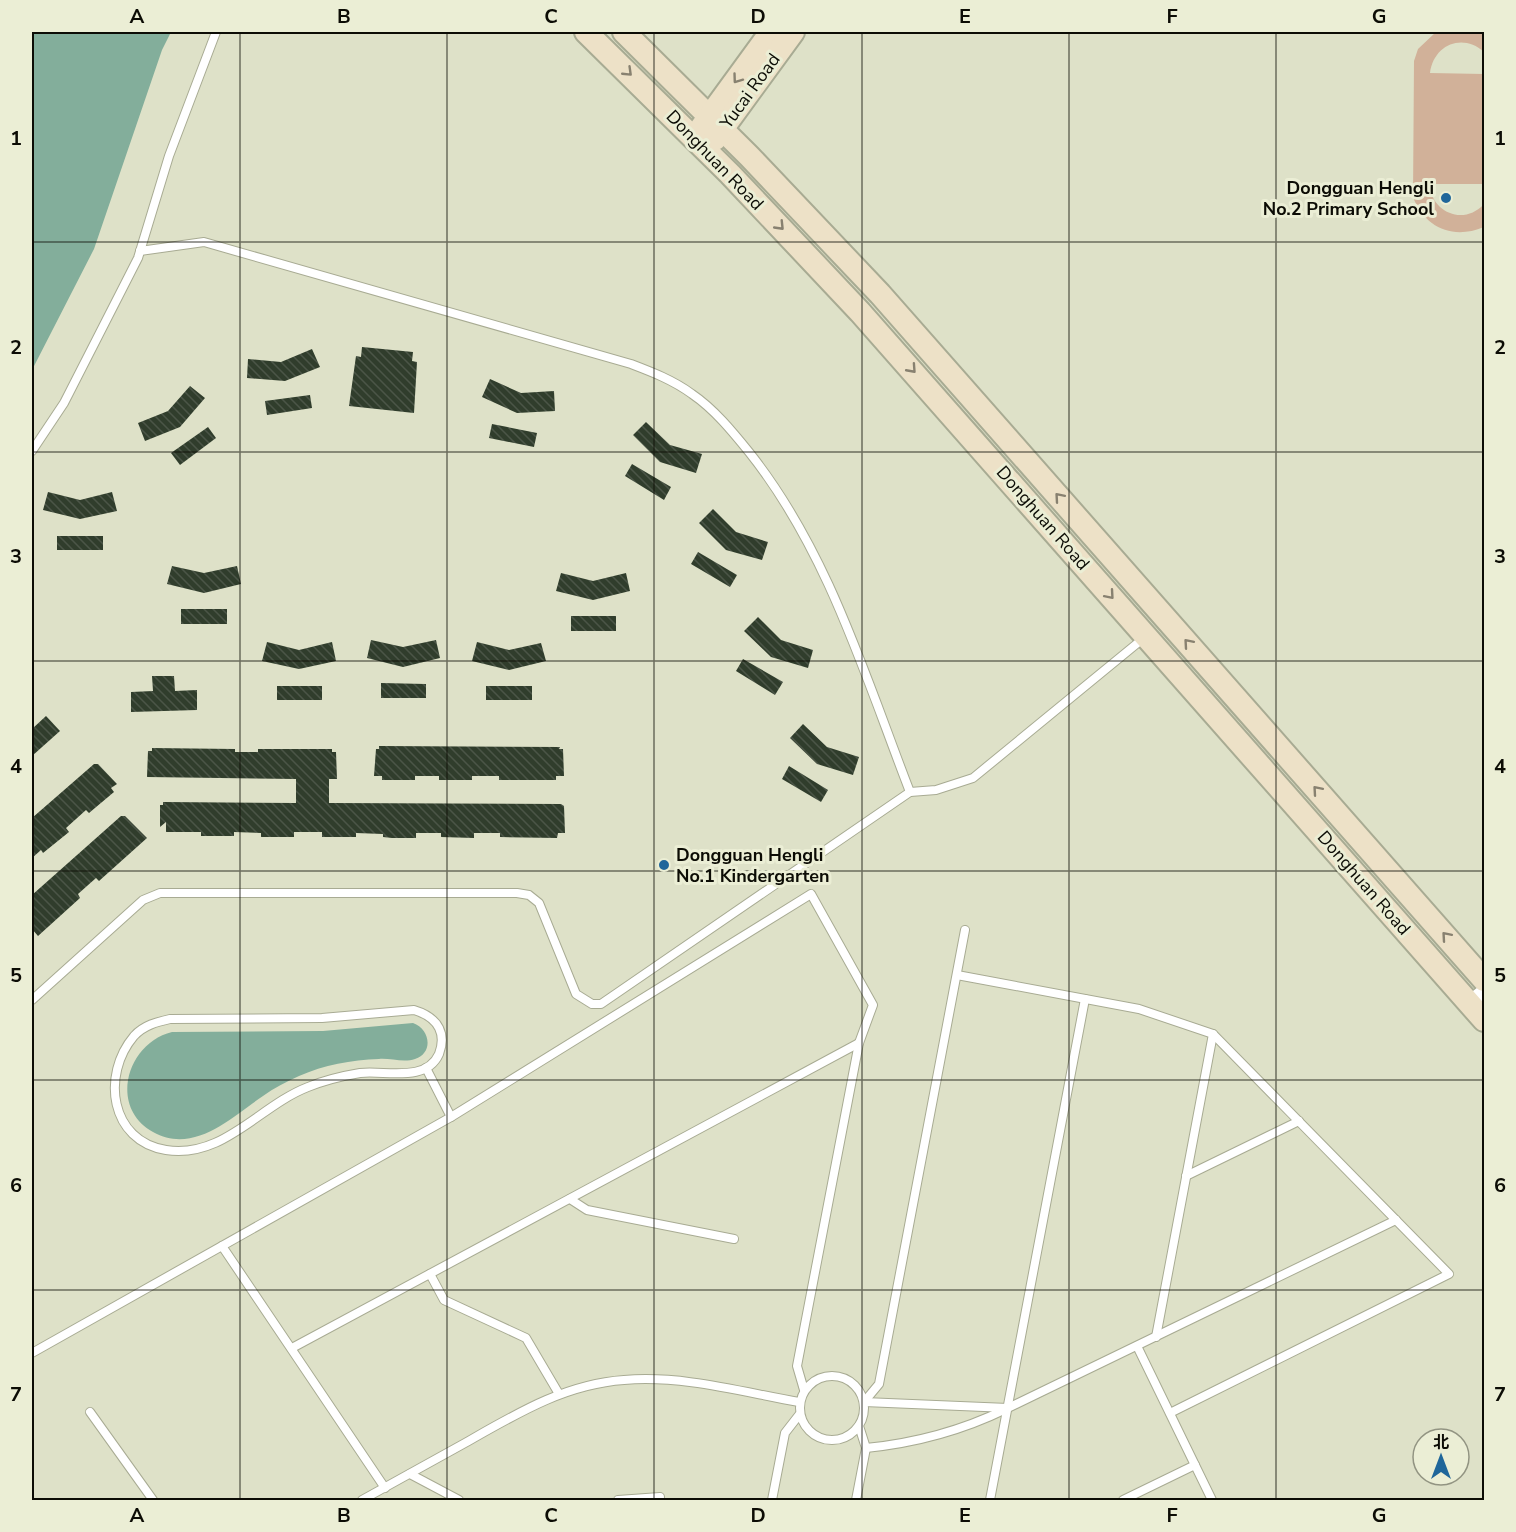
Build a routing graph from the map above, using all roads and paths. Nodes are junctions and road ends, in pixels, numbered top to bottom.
1 (216, 32) edge
2 (586, 32) edge
3 (624, 32) edge
4 (771, 32) edge
5 (793, 32) edge
6 (716, 122) junction
7 (700, 144) junction
8 (140, 251) junction
9 (32, 452) edge
10 (1147, 636) junction
11 (910, 792) junction
12 (965, 930) dead end
13 (957, 975) junction
14 (1485, 980) edge
15 (1085, 999) junction
16 (32, 1000) edge
17 (1480, 1005) edge
18 (1213, 1034) junction
19 (859, 1043) junction
20 (426, 1068) junction
21 (451, 1117) junction
22 (1299, 1121) junction
23 (1186, 1176) junction
24 (570, 1199) junction
25 (1396, 1220) junction
26 (734, 1239) dead end
27 (222, 1246) junction
28 (429, 1274) junction
29 (1156, 1337) junction
30 (1137, 1346) junction
31 (292, 1348) junction
32 (32, 1353) edge
33 (804, 1390) junction
34 (559, 1394) junction
35 (800, 1402) junction
36 (864, 1402) junction
37 (1008, 1408) junction
38 (90, 1412) dead end
39 (1170, 1413) junction
40 (800, 1415) junction
41 (859, 1426) junction
42 (866, 1448) junction
43 (1195, 1466) junction
44 (410, 1474) junction
45 (385, 1488) junction
46 (153, 1500) edge
47 (362, 1500) edge
48 (459, 1500) edge
49 (618, 1500) edge
50 (659, 1500) edge
51 (772, 1500) edge
52 (856, 1500) edge
53 (990, 1500) edge
54 (1123, 1500) edge
55 (1212, 1500) edge

1 - 8 lane
2 -> 7 main road, Donghuan Road
3 - 6 main road, Donghuan Road
4 -> 6 main road, Yucai Road
5 - 6 main road, Yucai Road
6 - 7 main road, Yucai Road
14 -> 6 main road, Donghuan Road
7 -> 10 main road, Donghuan Road
8 - 9 lane
8 - 11 lane
10 - 11 lane
10 - 17 main road, Donghuan Road
11 - 16 lane
12 - 13 lane
13 - 15 lane
13 - 36 lane
15 - 18 lane
15 - 37 lane
18 - 22 lane
18 - 23 lane
19 - 21 lane
19 - 24 lane
19 - 33 lane
20 - 20 lane
20 - 21 lane
21 - 27 lane
22 - 23 lane
22 - 25 lane
23 - 29 lane
24 - 26 lane
24 - 28 lane
25 - 29 lane
25 - 39 lane
27 - 31 lane
27 - 32 lane
28 - 31 lane
28 - 34 lane
29 - 30 lane
30 - 37 lane
30 - 39 lane
31 - 45 lane
33 - 35 lane
33 - 36 lane
34 - 35 lane
34 - 44 lane
35 - 40 lane
36 - 37 lane
36 - 41 lane
37 - 42 lane
37 - 53 lane
38 - 46 lane
39 - 43 lane
40 - 41 lane
40 - 51 lane
41 - 42 lane
42 - 52 lane
43 - 54 lane
43 - 55 lane
44 - 45 lane
44 - 48 lane
45 - 47 lane
49 - 50 lane

